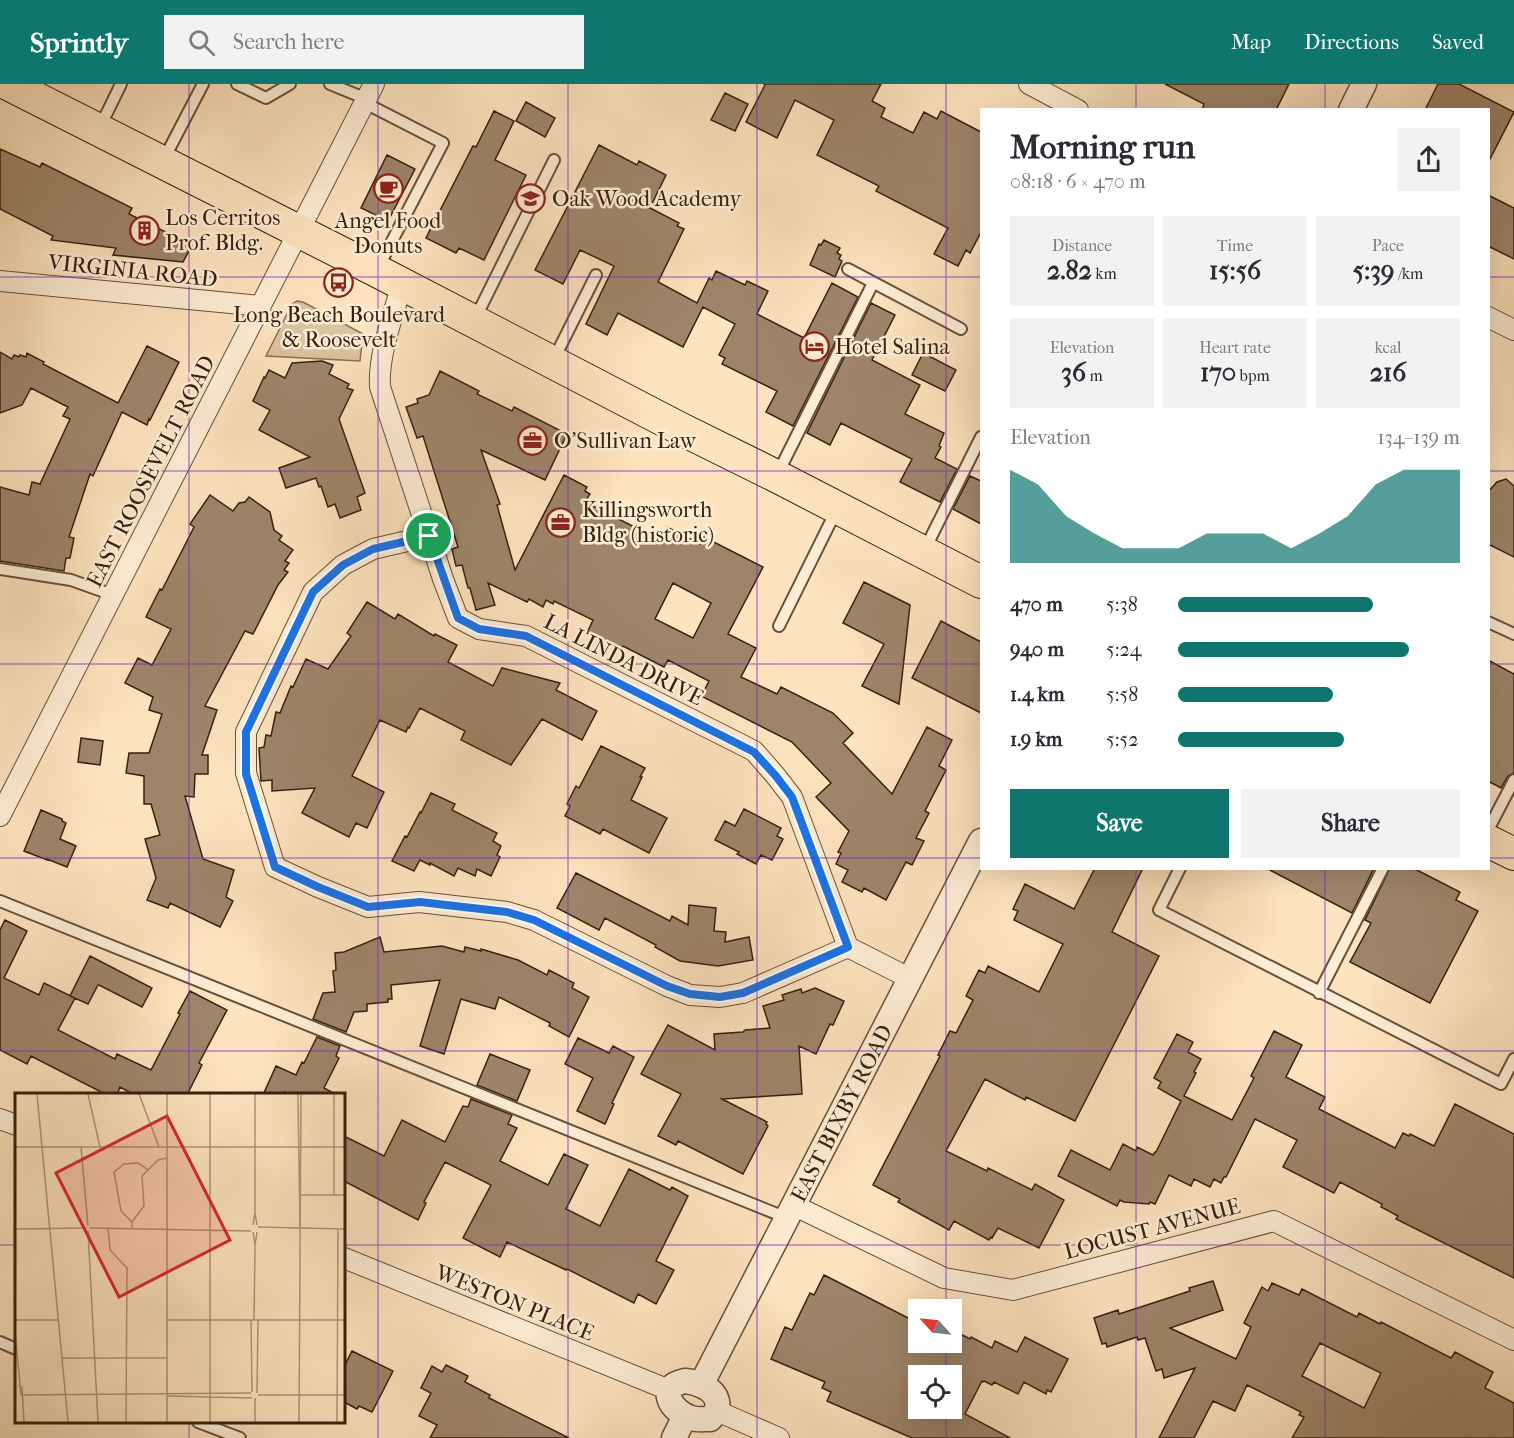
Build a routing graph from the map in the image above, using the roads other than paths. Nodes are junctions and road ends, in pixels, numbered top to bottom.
1 (8, 84) edge
2 (121, 84) edge
3 (203, 84) edge
4 (237, 84) edge
5 (290, 84) edge
6 (330, 84) edge
7 (1029, 84) edge
8 (1364, 84) edge
9 (369, 95) edge
10 (1074, 108) edge
11 (1352, 108) edge
12 (99, 130) junction
13 (554, 160) dead end
14 (162, 162) junction
15 (299, 232) junction
16 (848, 269) dead end
17 (596, 275) dead end
18 (390, 278) junction
19 (0, 281) edge
20 (873, 283) junction
21 (261, 306) junction
22 (1490, 318) edge
23 (474, 322) junction
24 (961, 329) dead end
25 (1514, 330) edge
26 (552, 362) junction
27 (980, 439) edge
28 (776, 476) junction
29 (837, 508) junction
30 (429, 536) junction
31 (923, 552) junction
32 (0, 569) edge
33 (980, 581) edge
34 (113, 595) junction
35 (1490, 623) edge
36 (779, 626) dead end
37 (1514, 634) edge
38 (1514, 780) edge
39 (0, 816) edge
40 (1490, 826) edge
41 (1490, 842) edge
42 (980, 843) edge
43 (1514, 854) edge
44 (1179, 870) edge
45 (1382, 870) edge
46 (0, 901) edge
47 (848, 947) junction
48 (911, 979) junction
49 (1319, 993) junction
50 (1514, 1059) edge
51 (0, 1119) edge
52 (15, 1125) edge
53 (790, 1211) junction
54 (345, 1258) edge
55 (1514, 1340) edge
56 (0, 1342) edge
57 (15, 1349) edge
58 (700, 1385) junction
59 (669, 1390) junction
60 (717, 1411) junction
61 (685, 1416) junction
62 (201, 1423) edge
63 (240, 1438) edge
64 (674, 1438) edge
65 (779, 1438) edge

1 - 12 main road
2 - 12 lane
3 - 14 lane
4 - 5 lane
6 - 9 lane
7 - 10 street
8 - 11 street
9 - 15 street, EAST ROOSEVELT ROAD
9 - 18 lane
12 - 14 main road
13 - 23 lane
14 - 15 main road
15 - 18 main road
15 - 21 street, EAST ROOSEVELT ROAD
16 - 20 lane
17 - 26 lane
18 - 23 main road
18 - 30 street, LA LINDA DRIVE
19 - 21 street, VIRGINIA ROAD
20 - 24 lane
20 - 28 lane
21 - 34 street, EAST ROOSEVELT ROAD
22 - 25 street
23 - 26 main road
26 - 28 main road
27 - 31 lane
28 - 29 main road
29 - 31 main road
29 - 36 lane
30 - 47 street, LA LINDA DRIVE
30 - 47 street
31 - 33 main road
32 - 34 lane
34 - 39 street, EAST ROOSEVELT ROAD
35 - 37 lane
38 - 40 lane
41 - 43 main road
42 - 48 street, EAST BIXBY ROAD
44 - 49 lane
45 - 49 lane
46 - 53 lane
47 - 48 street
48 - 53 street, EAST BIXBY ROAD
49 - 50 lane
51 - 52 street
53 - 55 street, LOCUST AVENUE
53 - 58 street, EAST BIXBY ROAD
54 - 59 street, WESTON PLACE
56 - 57 lane
58 - 59 street
58 - 60 street
59 - 61 street
60 - 61 street
60 - 65 street
61 - 64 street
62 - 63 lane

